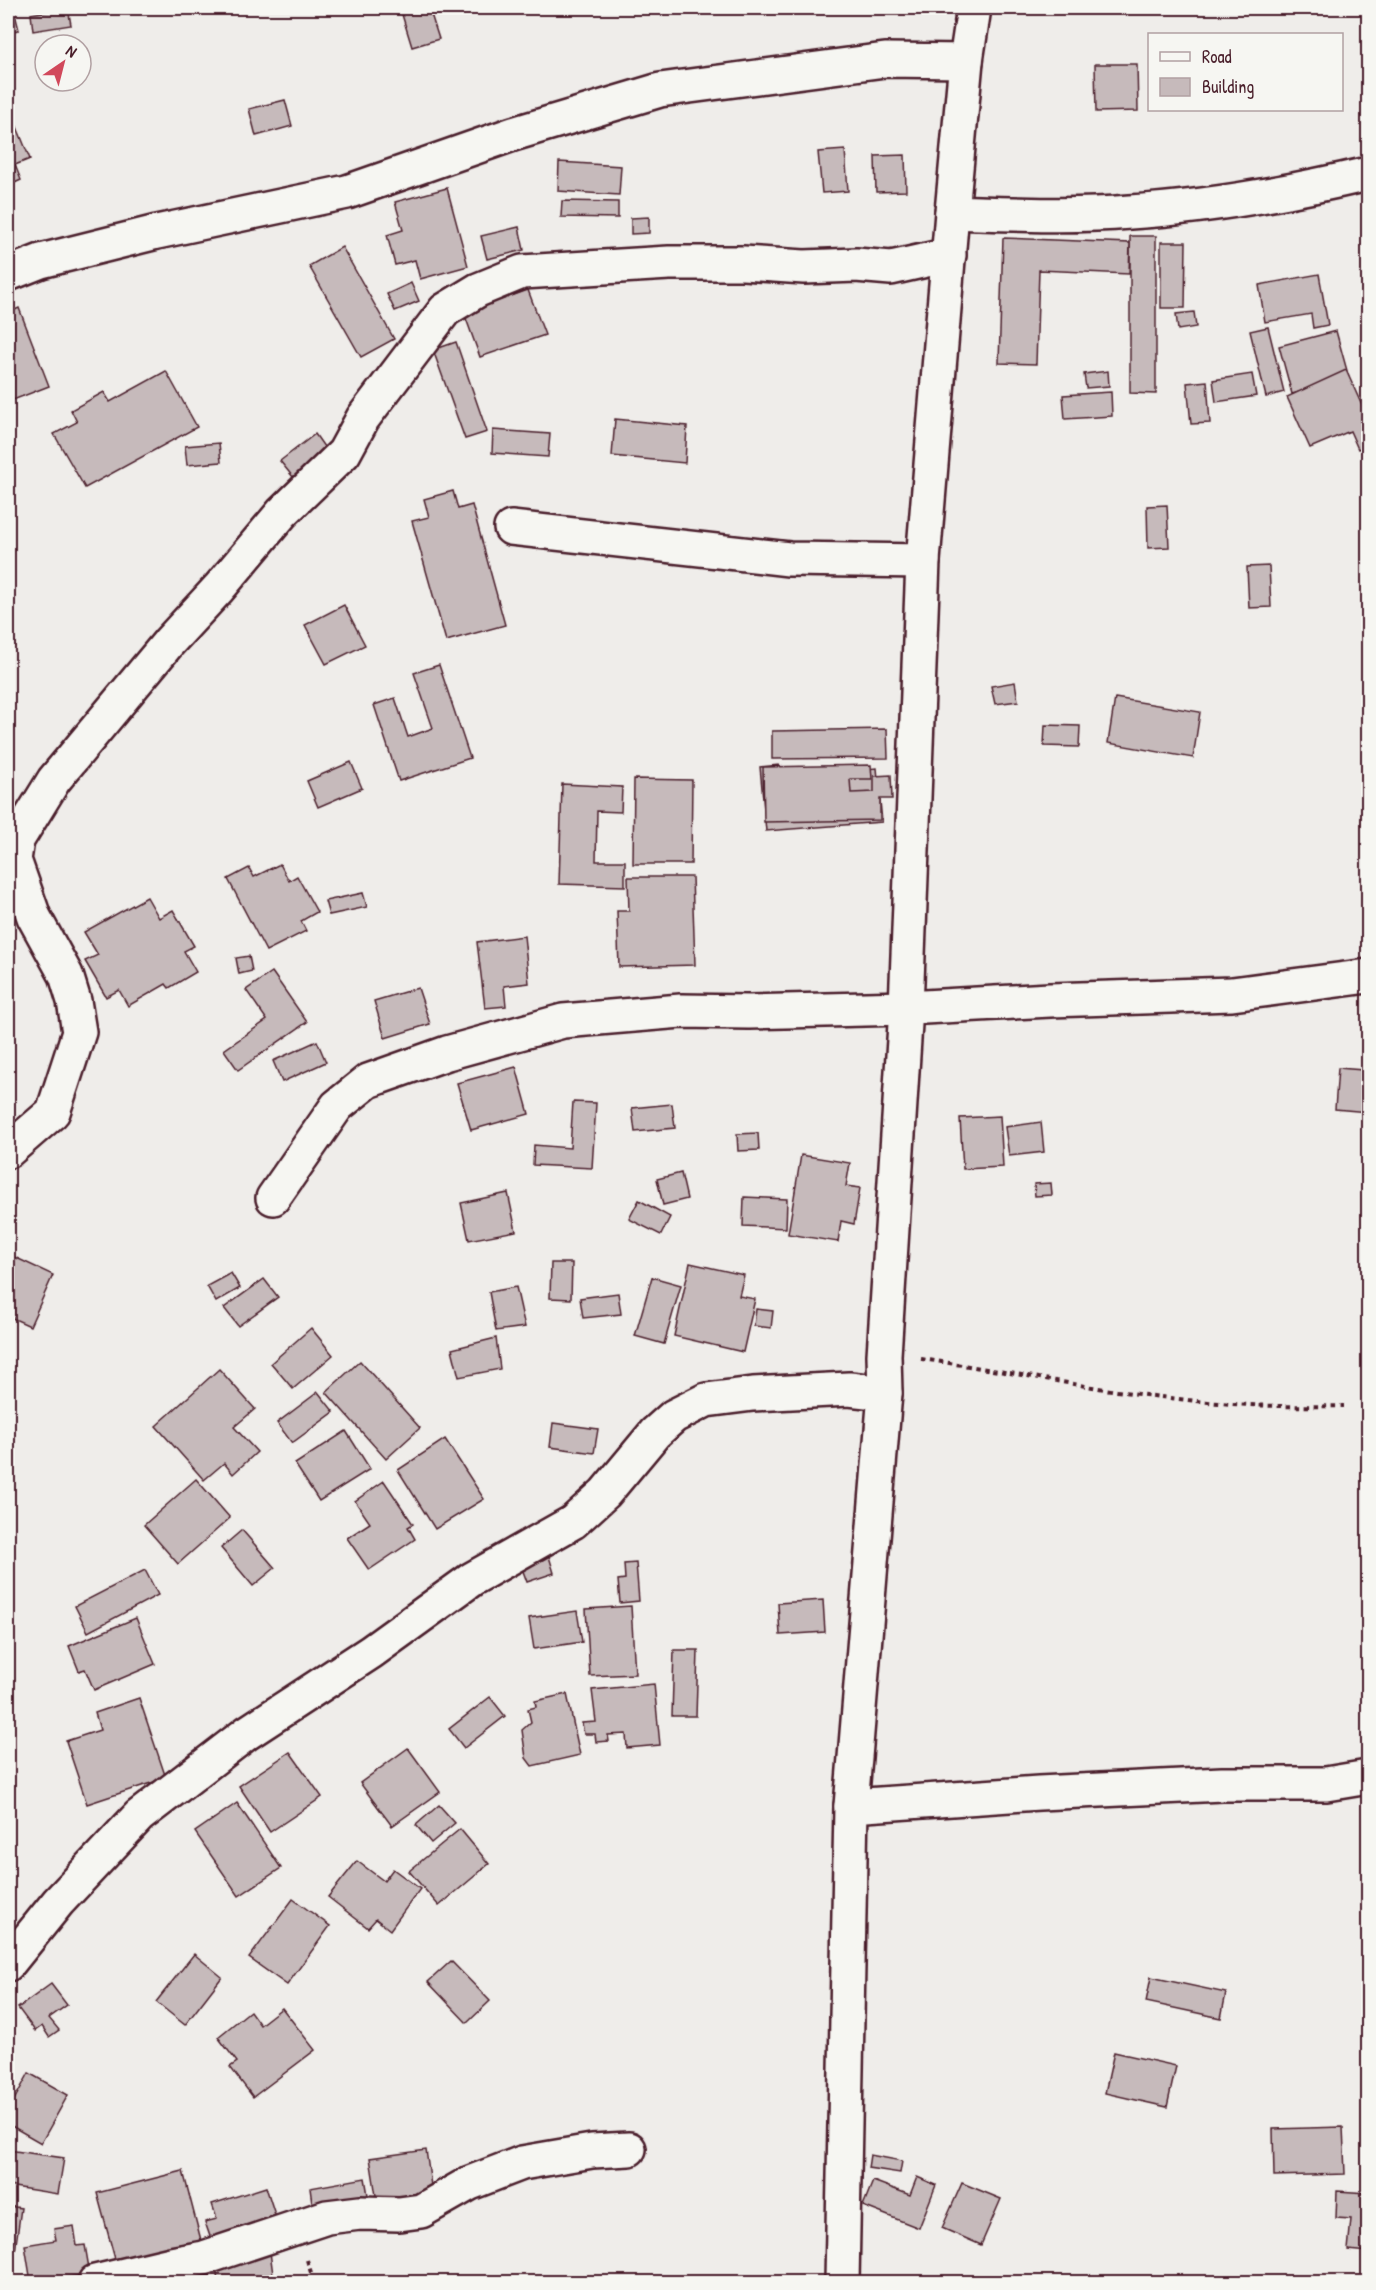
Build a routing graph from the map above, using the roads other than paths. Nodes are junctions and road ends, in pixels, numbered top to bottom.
1 (974, 8) edge
2 (966, 61) junction
3 (1368, 174) edge
4 (952, 212) junction
5 (948, 255) junction
6 (8, 274) edge
7 (511, 528) dead end
8 (923, 561) junction
9 (1368, 976) edge
10 (906, 1008) junction
11 (8, 1151) edge
12 (273, 1198) dead end
13 (885, 1393) junction
14 (1368, 1777) edge
15 (851, 1806) junction
16 (8, 1964) edge
17 (628, 2149) dead end
18 (205, 2270) edge
19 (95, 2283) edge
20 (842, 2283) edge

1 - 2 street
2 - 4 street
2 - 6 street
3 - 4 street
4 - 5 street
5 - 8 street
5 - 11 street
7 - 8 street
8 - 10 street
9 - 10 street
10 - 12 street
10 - 13 street
13 - 15 street
13 - 16 street
14 - 15 street
15 - 20 street
17 - 18 street
18 - 19 street

